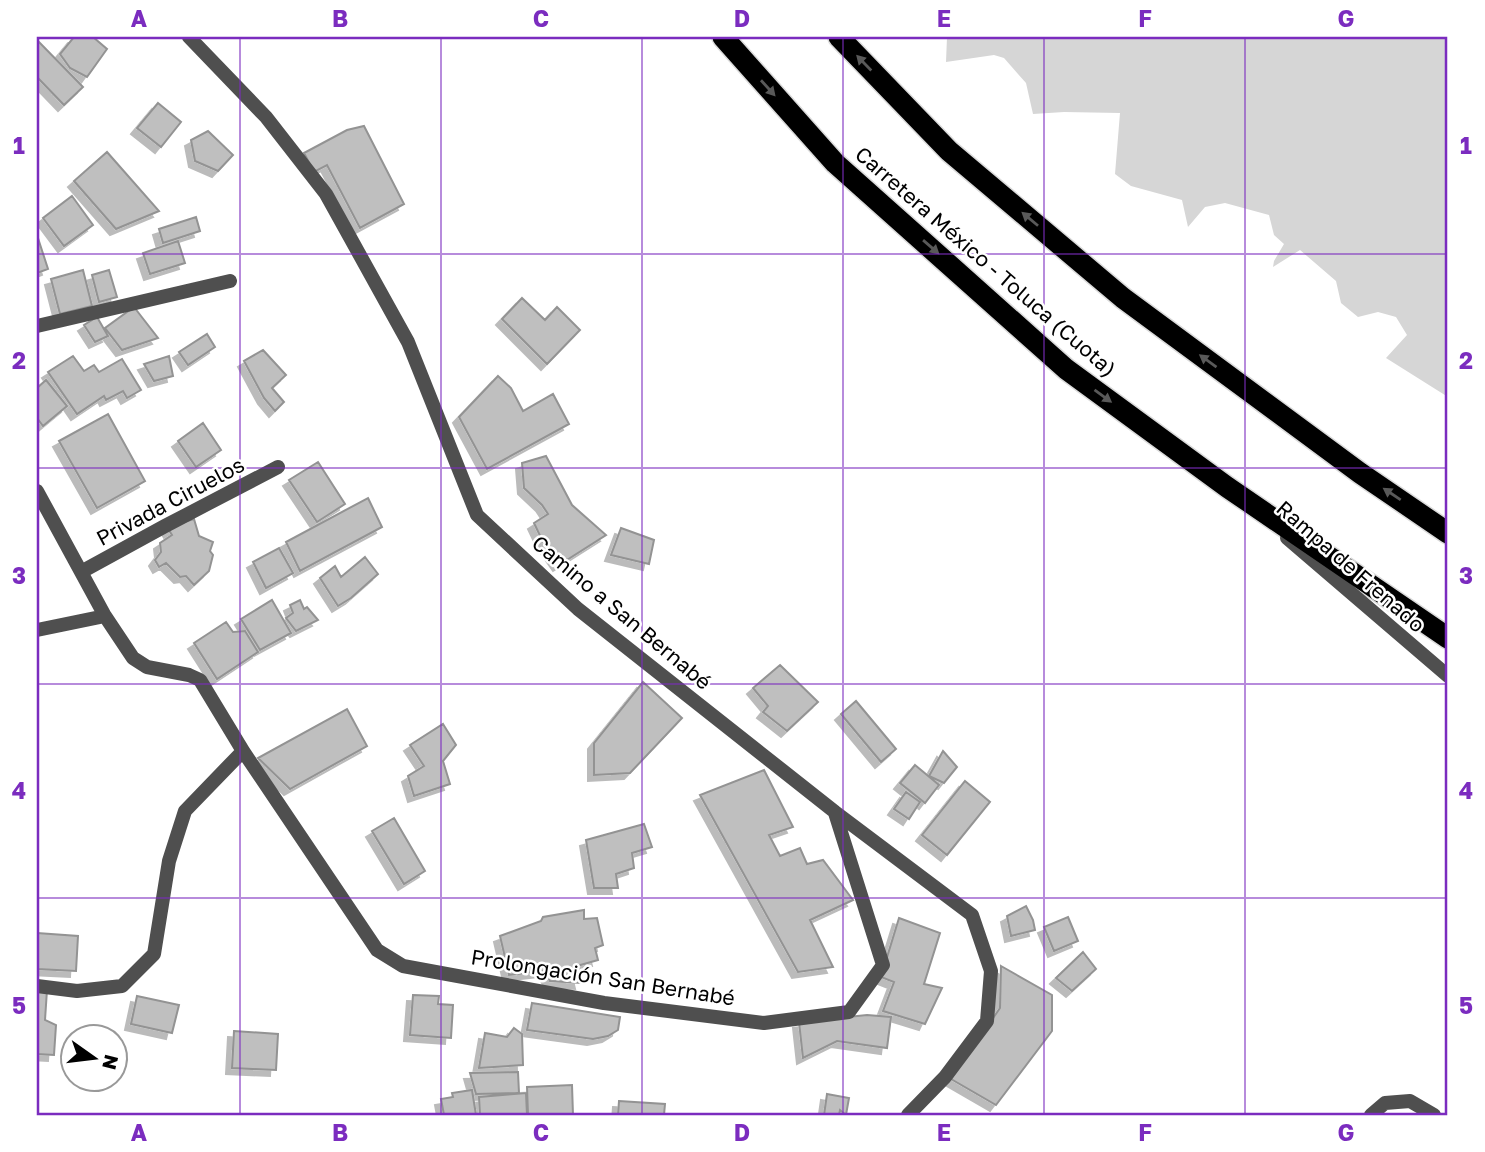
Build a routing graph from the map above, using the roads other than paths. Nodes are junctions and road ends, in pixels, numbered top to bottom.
1 (190, 37) edge
2 (723, 37) edge
3 (839, 37) edge
4 (230, 281) dead end
5 (37, 326) edge
6 (278, 467) dead end
7 (1227, 487) junction
8 (37, 492) edge
9 (1448, 533) edge
10 (81, 572) junction
11 (105, 616) junction
12 (37, 630) edge
13 (1448, 638) edge
14 (1448, 676) edge
15 (243, 751) junction
16 (835, 812) junction
17 (37, 986) edge
18 (908, 1115) edge
19 (1371, 1115) edge
20 (1434, 1115) edge

1 - 16 street, Camino a San Bernabé
2 -> 7 highway, Carretera México - Toluca (Cuota)
9 -> 3 highway
4 - 5 street
6 - 10 street, Privada Ciruelos
7 - 13 highway, Carretera México - Toluca (Cuota)
7 - 14 street, Rampa de Frenado
8 - 10 street
10 - 11 street
11 - 12 street
11 - 15 street
15 - 16 street, Prolongación San Bernabé
15 - 17 street
16 - 18 street, Camino a San Bernabé
19 - 20 street

